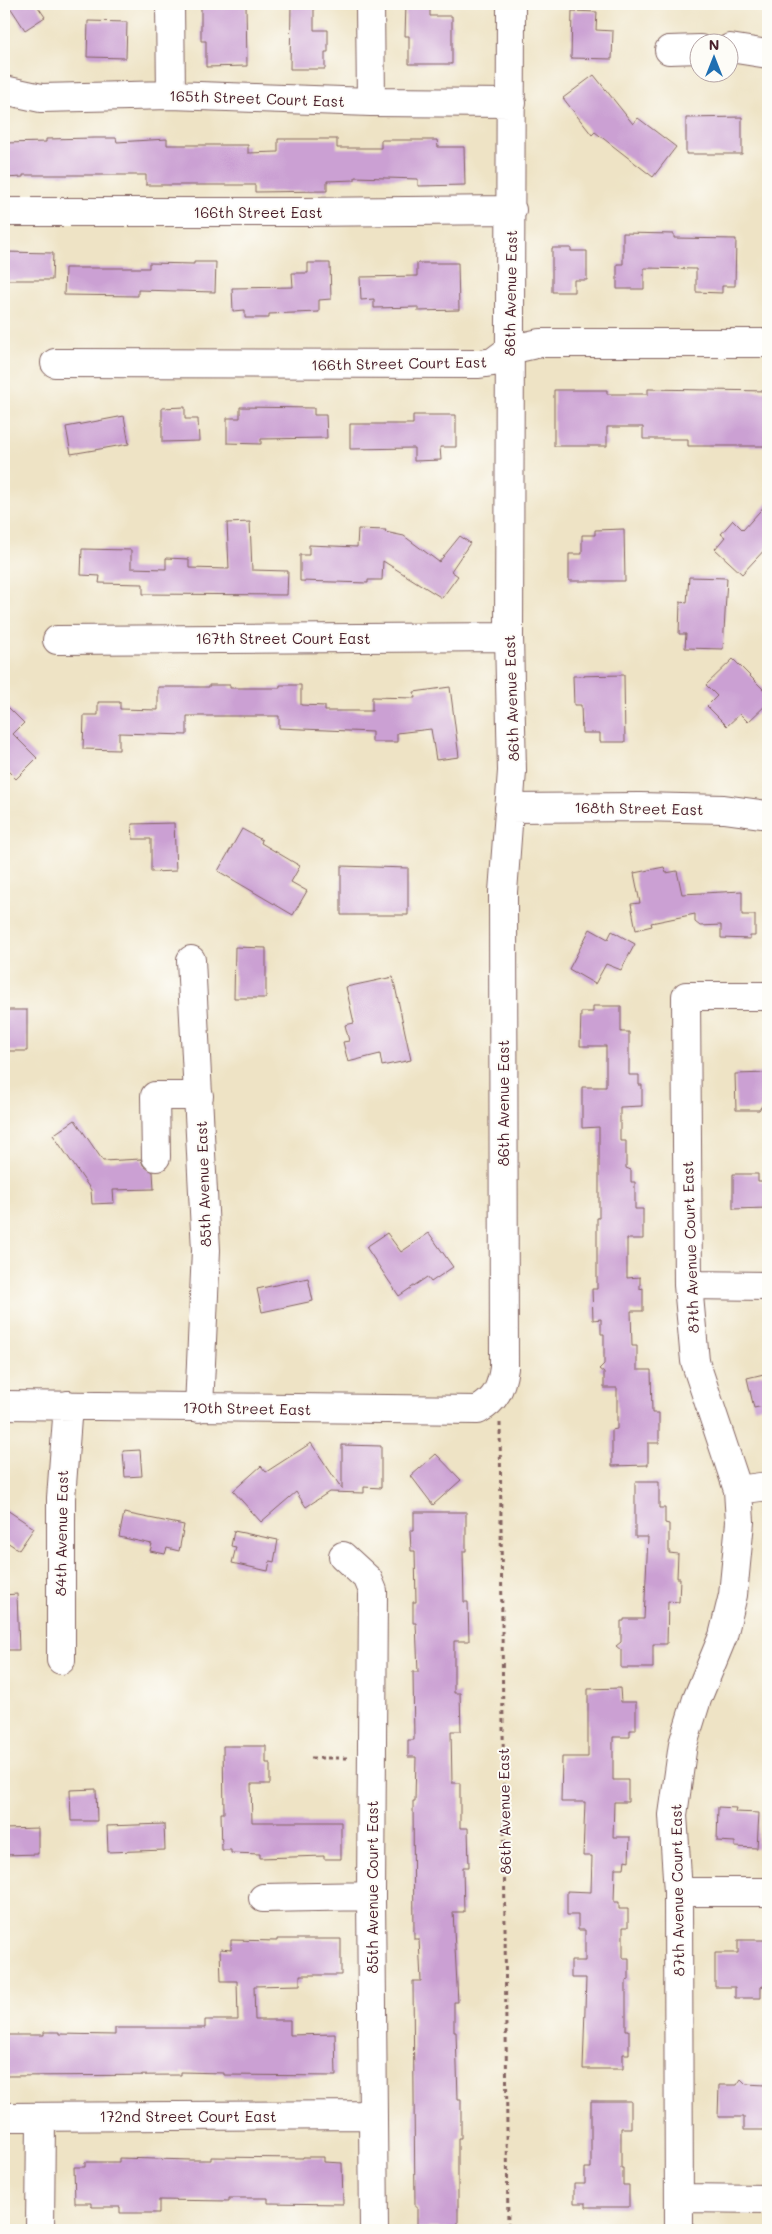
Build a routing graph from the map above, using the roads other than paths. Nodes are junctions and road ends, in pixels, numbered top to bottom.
1 (170, 4) edge
2 (370, 4) edge
3 (511, 4) edge
4 (690, 49) edge
5 (669, 50) dead end
6 (740, 50) edge
7 (768, 54) edge
8 (4, 90) edge
9 (172, 95) junction
10 (371, 102) junction
11 (512, 103) junction
12 (512, 210) junction
13 (4, 212) edge
14 (768, 343) edge
15 (509, 350) junction
16 (55, 363) dead end
17 (509, 637) junction
18 (57, 640) dead end
19 (509, 808) junction
20 (768, 815) edge
21 (191, 960) dead end
22 (768, 996) edge
23 (199, 1096) junction
24 (156, 1157) dead end
25 (688, 1285) junction
26 (768, 1286) edge
27 (494, 1398) joint
28 (4, 1406) edge
29 (68, 1406) junction
30 (199, 1408) junction
31 (768, 1486) edge
32 (738, 1490) junction
33 (343, 1556) dead end
34 (60, 1660) dead end
35 (678, 1892) junction
36 (768, 1892) edge
37 (371, 1896) junction
38 (263, 1898) dead end
39 (373, 2115) junction
40 (4, 2117) edge
41 (41, 2117) junction
42 (679, 2198) junction
43 (768, 2200) edge
44 (40, 2230) edge
45 (374, 2230) edge
46 (678, 2230) edge

1 - 9 street
2 - 10 street
3 - 11 street, 86th Avenue East
4 - 5 street
6 - 7 street
8 - 9 street, 165th Street Court East
9 - 10 street, 165th Street Court East
10 - 11 street, 165th Street Court East
11 - 12 street, 86th Avenue East
12 - 13 street, 166th Street East
12 - 15 street, 86th Avenue East
14 - 15 street, 166th Street Court East
15 - 16 street, 166th Street Court East
15 - 17 street, 86th Avenue East
17 - 18 street, 167th Street Court East
17 - 19 street, 86th Avenue East
19 - 20 street, 168th Street East
19 - 27 street, 86th Avenue East
21 - 23 street, 85th Avenue East
22 - 25 street, 87th Avenue Court East
23 - 24 street
23 - 30 street, 85th Avenue East
25 - 26 street
25 - 32 street, 87th Avenue Court East
27 - 30 street, 170th Street East
28 - 29 street, 170th Street East
29 - 30 street, 170th Street East
29 - 34 street, 84th Avenue East
31 - 32 street
32 - 35 street, 87th Avenue Court East
33 - 37 street, 85th Avenue Court East
35 - 36 street
35 - 42 street, 87th Avenue Court East
37 - 38 street
37 - 39 street, 85th Avenue Court East
39 - 41 street, 172nd Street Court East
39 - 45 street, 85th Avenue Court East
40 - 41 street, 172nd Street Court East
41 - 44 street
42 - 43 street
42 - 46 street, 87th Avenue Court East

